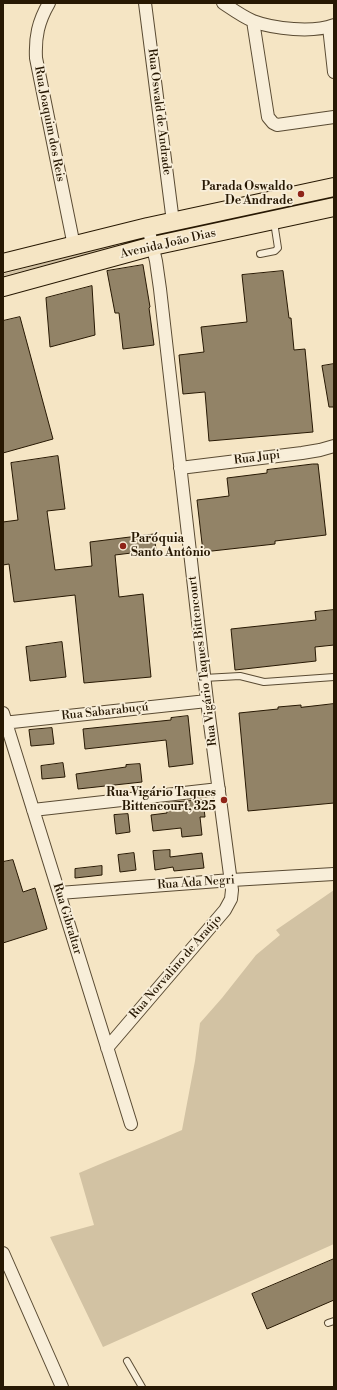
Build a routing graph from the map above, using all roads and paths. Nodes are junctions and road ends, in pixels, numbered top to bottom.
1 (49, 3) edge
2 (145, 3) edge
3 (223, 3) edge
4 (253, 21) junction
5 (332, 26) edge
6 (334, 72) edge
7 (334, 117) edge
8 (334, 187) edge
9 (334, 207) edge
10 (274, 220) junction
11 (173, 222) junction
12 (148, 227) junction
13 (74, 246) junction
14 (153, 246) junction
15 (260, 254) dead end
16 (3, 264) edge
17 (3, 287) edge
18 (334, 446) edge
19 (180, 468) junction
20 (334, 677) edge
21 (204, 678) junction
22 (207, 701) junction
23 (4, 719) edge
24 (218, 789) junction
25 (33, 810) junction
26 (334, 874) edge
27 (232, 880) junction
28 (59, 893) junction
29 (107, 1048) junction
30 (131, 1124) dead end
31 (3, 1253) edge
32 (127, 1361) dead end
33 (62, 1387) edge
34 (142, 1387) edge

1 - 13 street, Rua Joaquim dos Reis
2 - 11 street, Rua Oswald de Andrade
3 - 4 street
4 - 5 street
4 - 7 street
5 - 6 street
8 - 11 main road, Avenida João Dias
9 - 10 main road, Avenida João Dias
10 - 14 main road, Avenida João Dias
10 - 15 lane
11 - 12 main road, Avenida João Dias
12 - 13 main road, Avenida João Dias
12 - 14 street, Rua Vigário Taques Bittencourt
13 - 16 main road, Avenida João Dias
14 - 17 main road, Avenida João Dias
14 - 19 street, Rua Vigário Taques Bittencourt
18 - 19 street, Rua Jupi
19 - 21 street, Rua Vigário Taques Bittencourt
20 - 21 lane
21 - 22 street, Rua Vigário Taques Bittencourt
22 - 23 street, Rua Sabarabuçú
22 - 24 street, Rua Vigário Taques Bittencourt
23 - 25 street, Rua Gibraltar
24 - 25 street
24 - 27 street, Rua Vigário Taques Bittencourt
25 - 28 street, Rua Gibraltar
26 - 27 street, Rua Ada Negri
27 - 28 street, Rua Ada Negri
27 - 29 street, Rua Norvalino de Araújo
28 - 29 street, Rua Gibraltar
29 - 30 street, Rua Gibraltar
31 - 33 street
32 - 34 lane

